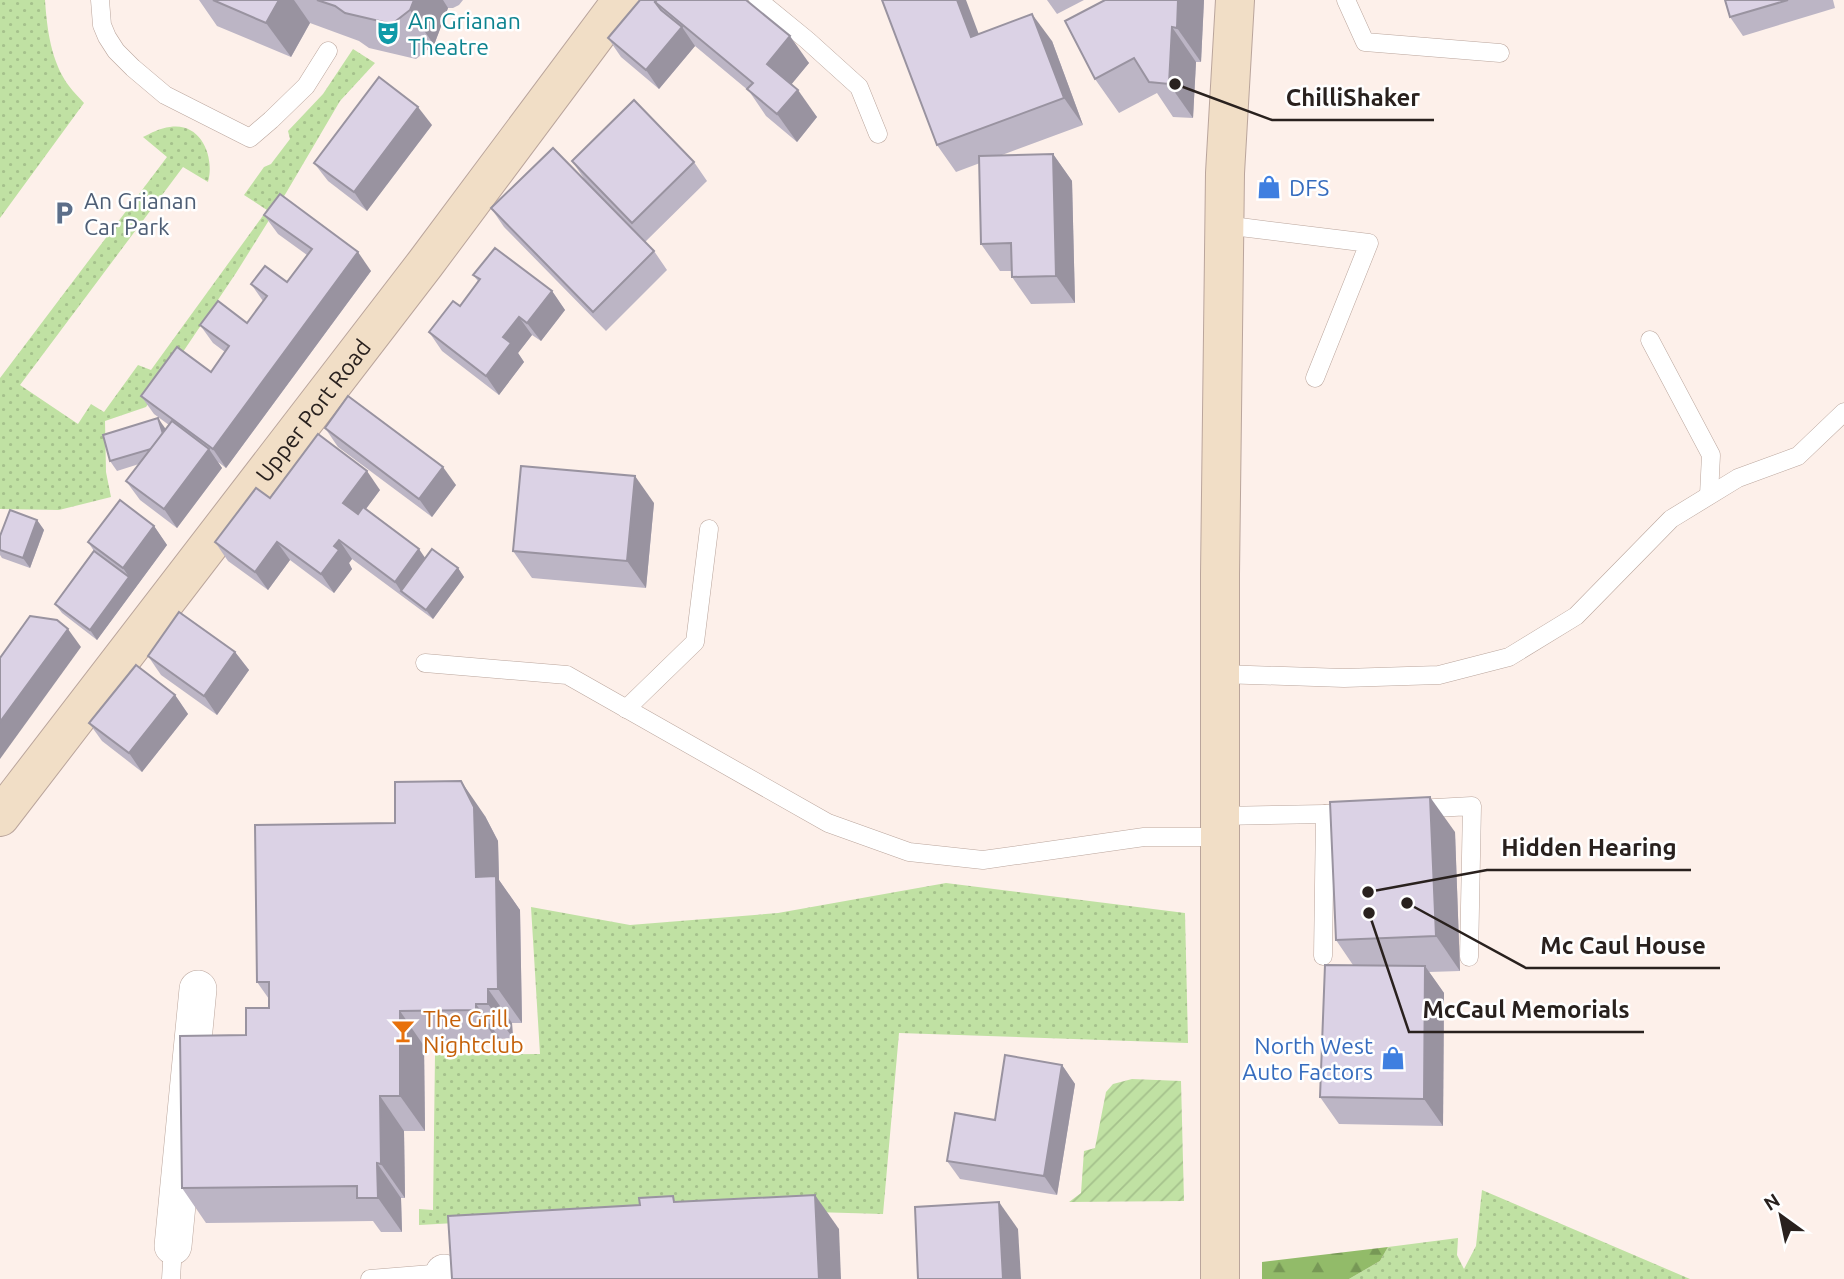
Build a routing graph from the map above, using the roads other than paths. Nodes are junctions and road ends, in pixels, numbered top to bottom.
1 (100, 0) edge
2 (622, 0) edge
3 (758, 0) edge
4 (1235, 0) edge
5 (1346, 0) edge
6 (328, 51) dead end
7 (1500, 53) dead end
8 (878, 134) dead end
9 (1224, 225) junction
10 (1650, 340) dead end
11 (1315, 378) dead end
12 (1844, 412) edge
13 (1709, 495) junction
14 (709, 529) dead end
15 (425, 663) dead end
16 (1220, 674) junction
17 (626, 709) junction
18 (1405, 810) edge
19 (1365, 812) edge
20 (1325, 814) junction
21 (0, 817) edge
22 (1220, 827) junction
23 (1323, 956) dead end
24 (1469, 957) dead end
25 (198, 989) dead end
26 (172, 1263) edge
27 (444, 1276) edge
28 (370, 1279) edge
29 (1220, 1279) edge

1 - 6 lane
2 - 21 main road, Upper Port Road
3 - 8 lane
4 - 9 main road
5 - 7 lane
9 - 11 lane
9 - 16 main road
10 - 13 lane
12 - 13 lane
13 - 16 lane
14 - 17 lane
15 - 17 lane
16 - 22 main road
17 - 22 lane
18 - 24 lane
19 - 20 lane
20 - 22 lane
20 - 23 lane
22 - 29 main road
25 - 26 street
27 - 28 lane

